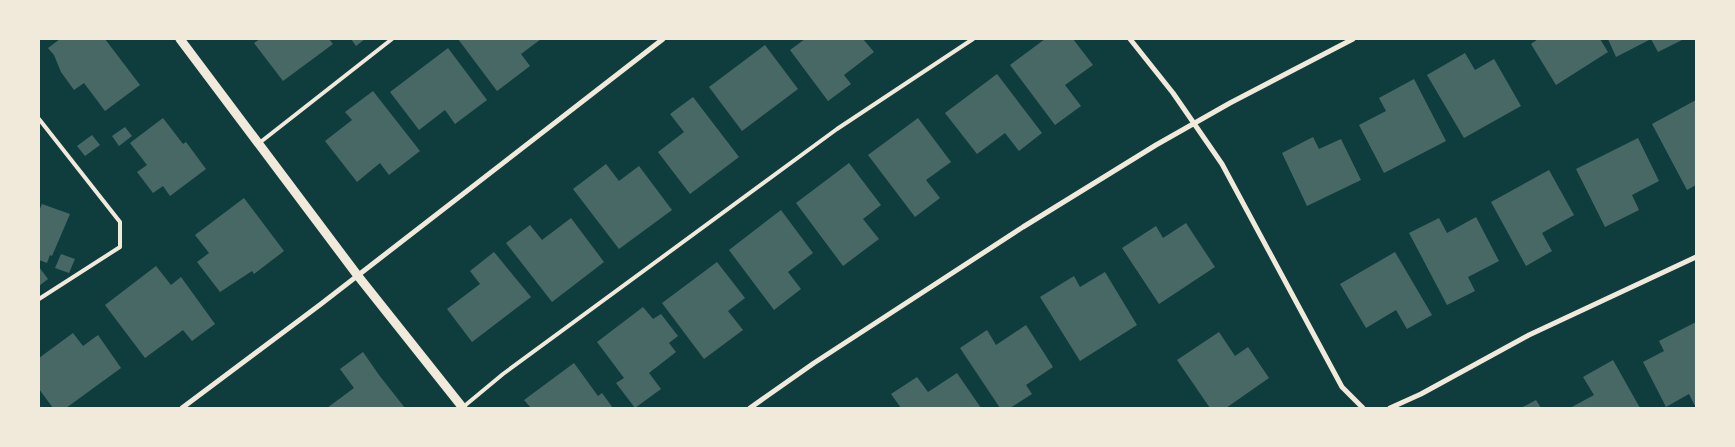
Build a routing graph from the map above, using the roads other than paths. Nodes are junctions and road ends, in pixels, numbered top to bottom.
1 (180, 39) edge
2 (392, 39) edge
3 (663, 39) edge
4 (973, 39) edge
5 (1130, 39) edge
6 (1353, 39) edge
7 (39, 119) edge
8 (1194, 124) junction
9 (258, 144) junction
10 (1696, 257) edge
11 (358, 276) junction
12 (39, 299) edge
13 (182, 408) edge
14 (462, 408) edge
15 (750, 408) edge
16 (1363, 408) edge
17 (1390, 408) edge

1 - 9 street
2 - 9 lane
3 - 11 street
4 - 14 lane
5 - 8 street
6 - 8 street
7 - 12 lane
8 - 15 street
8 - 16 street
9 - 11 street
10 - 17 street
11 - 13 street
11 - 14 street

